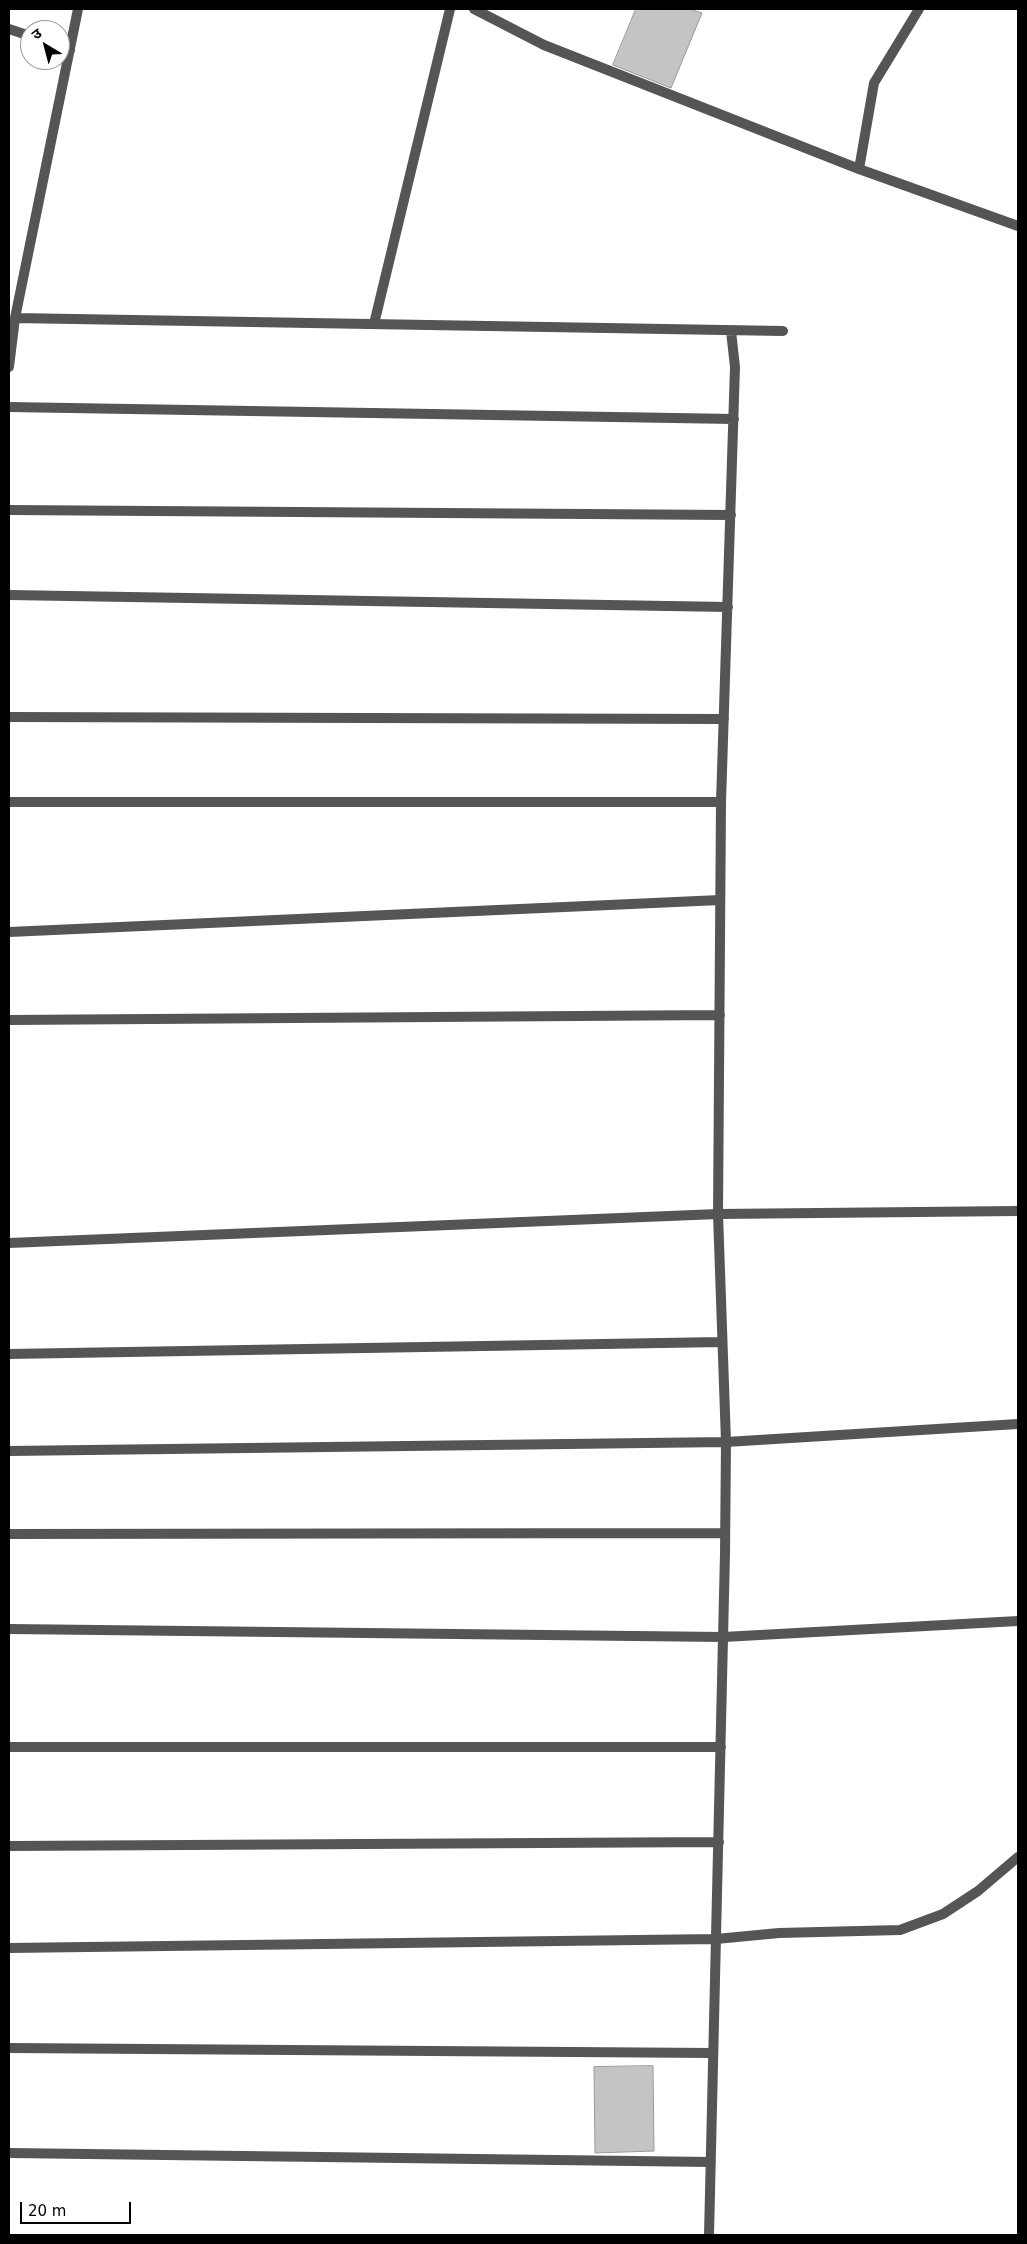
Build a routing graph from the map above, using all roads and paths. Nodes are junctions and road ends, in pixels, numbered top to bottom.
1 (78, 9) edge
2 (450, 9) edge
3 (474, 9) edge
4 (919, 9) edge
5 (70, 33) edge
6 (61, 70) edge
7 (859, 169) junction
8 (1018, 226) edge
9 (9, 290) edge
10 (20, 290) junction
11 (15, 318) junction
12 (374, 324) junction
13 (731, 331) junction
14 (783, 331) dead end
15 (9, 367) edge
16 (9, 407) edge
17 (734, 419) junction
18 (9, 510) edge
19 (731, 515) junction
20 (9, 595) edge
21 (728, 607) junction
22 (9, 718) edge
23 (724, 719) junction
24 (9, 802) edge
25 (721, 802) junction
26 (720, 900) junction
27 (9, 932) edge
28 (720, 1015) junction
29 (9, 1020) edge
30 (1018, 1211) edge
31 (718, 1214) junction
32 (9, 1243) edge
33 (721, 1342) junction
34 (9, 1354) edge
35 (1018, 1424) edge
36 (726, 1442) junction
37 (9, 1451) edge
38 (725, 1533) junction
39 (9, 1534) edge
40 (1018, 1621) edge
41 (9, 1629) edge
42 (723, 1638) junction
43 (9, 1747) edge
44 (721, 1747) junction
45 (719, 1842) junction
46 (9, 1846) edge
47 (1018, 1857) edge
48 (716, 1939) junction
49 (9, 1948) edge
50 (9, 2048) edge
51 (713, 2053) junction
52 (9, 2153) edge
53 (711, 2162) junction
54 (709, 2235) edge

1 - 5 street
2 - 12 street
3 - 7 street
4 - 7 street
6 - 10 street
7 - 8 street
9 - 10 street
10 - 11 street
11 - 12 street
11 - 15 street
12 - 13 street
13 - 14 street
13 - 17 street
16 - 17 street
17 - 19 street
18 - 19 street
19 - 21 street
20 - 21 street
21 - 23 street
22 - 23 street
23 - 25 street
24 - 25 street
25 - 26 street
26 - 27 street
26 - 28 street
28 - 29 street
28 - 31 street
30 - 31 street
31 - 32 street
31 - 33 street
33 - 34 street
33 - 36 street
35 - 36 street
36 - 37 street
36 - 38 street
38 - 39 street
38 - 42 street
40 - 42 street
41 - 42 street
42 - 44 street
43 - 44 street
44 - 45 street
45 - 46 street
45 - 48 street
47 - 48 street
48 - 49 street
48 - 51 street
50 - 51 street
51 - 53 street
52 - 53 street
53 - 54 street

